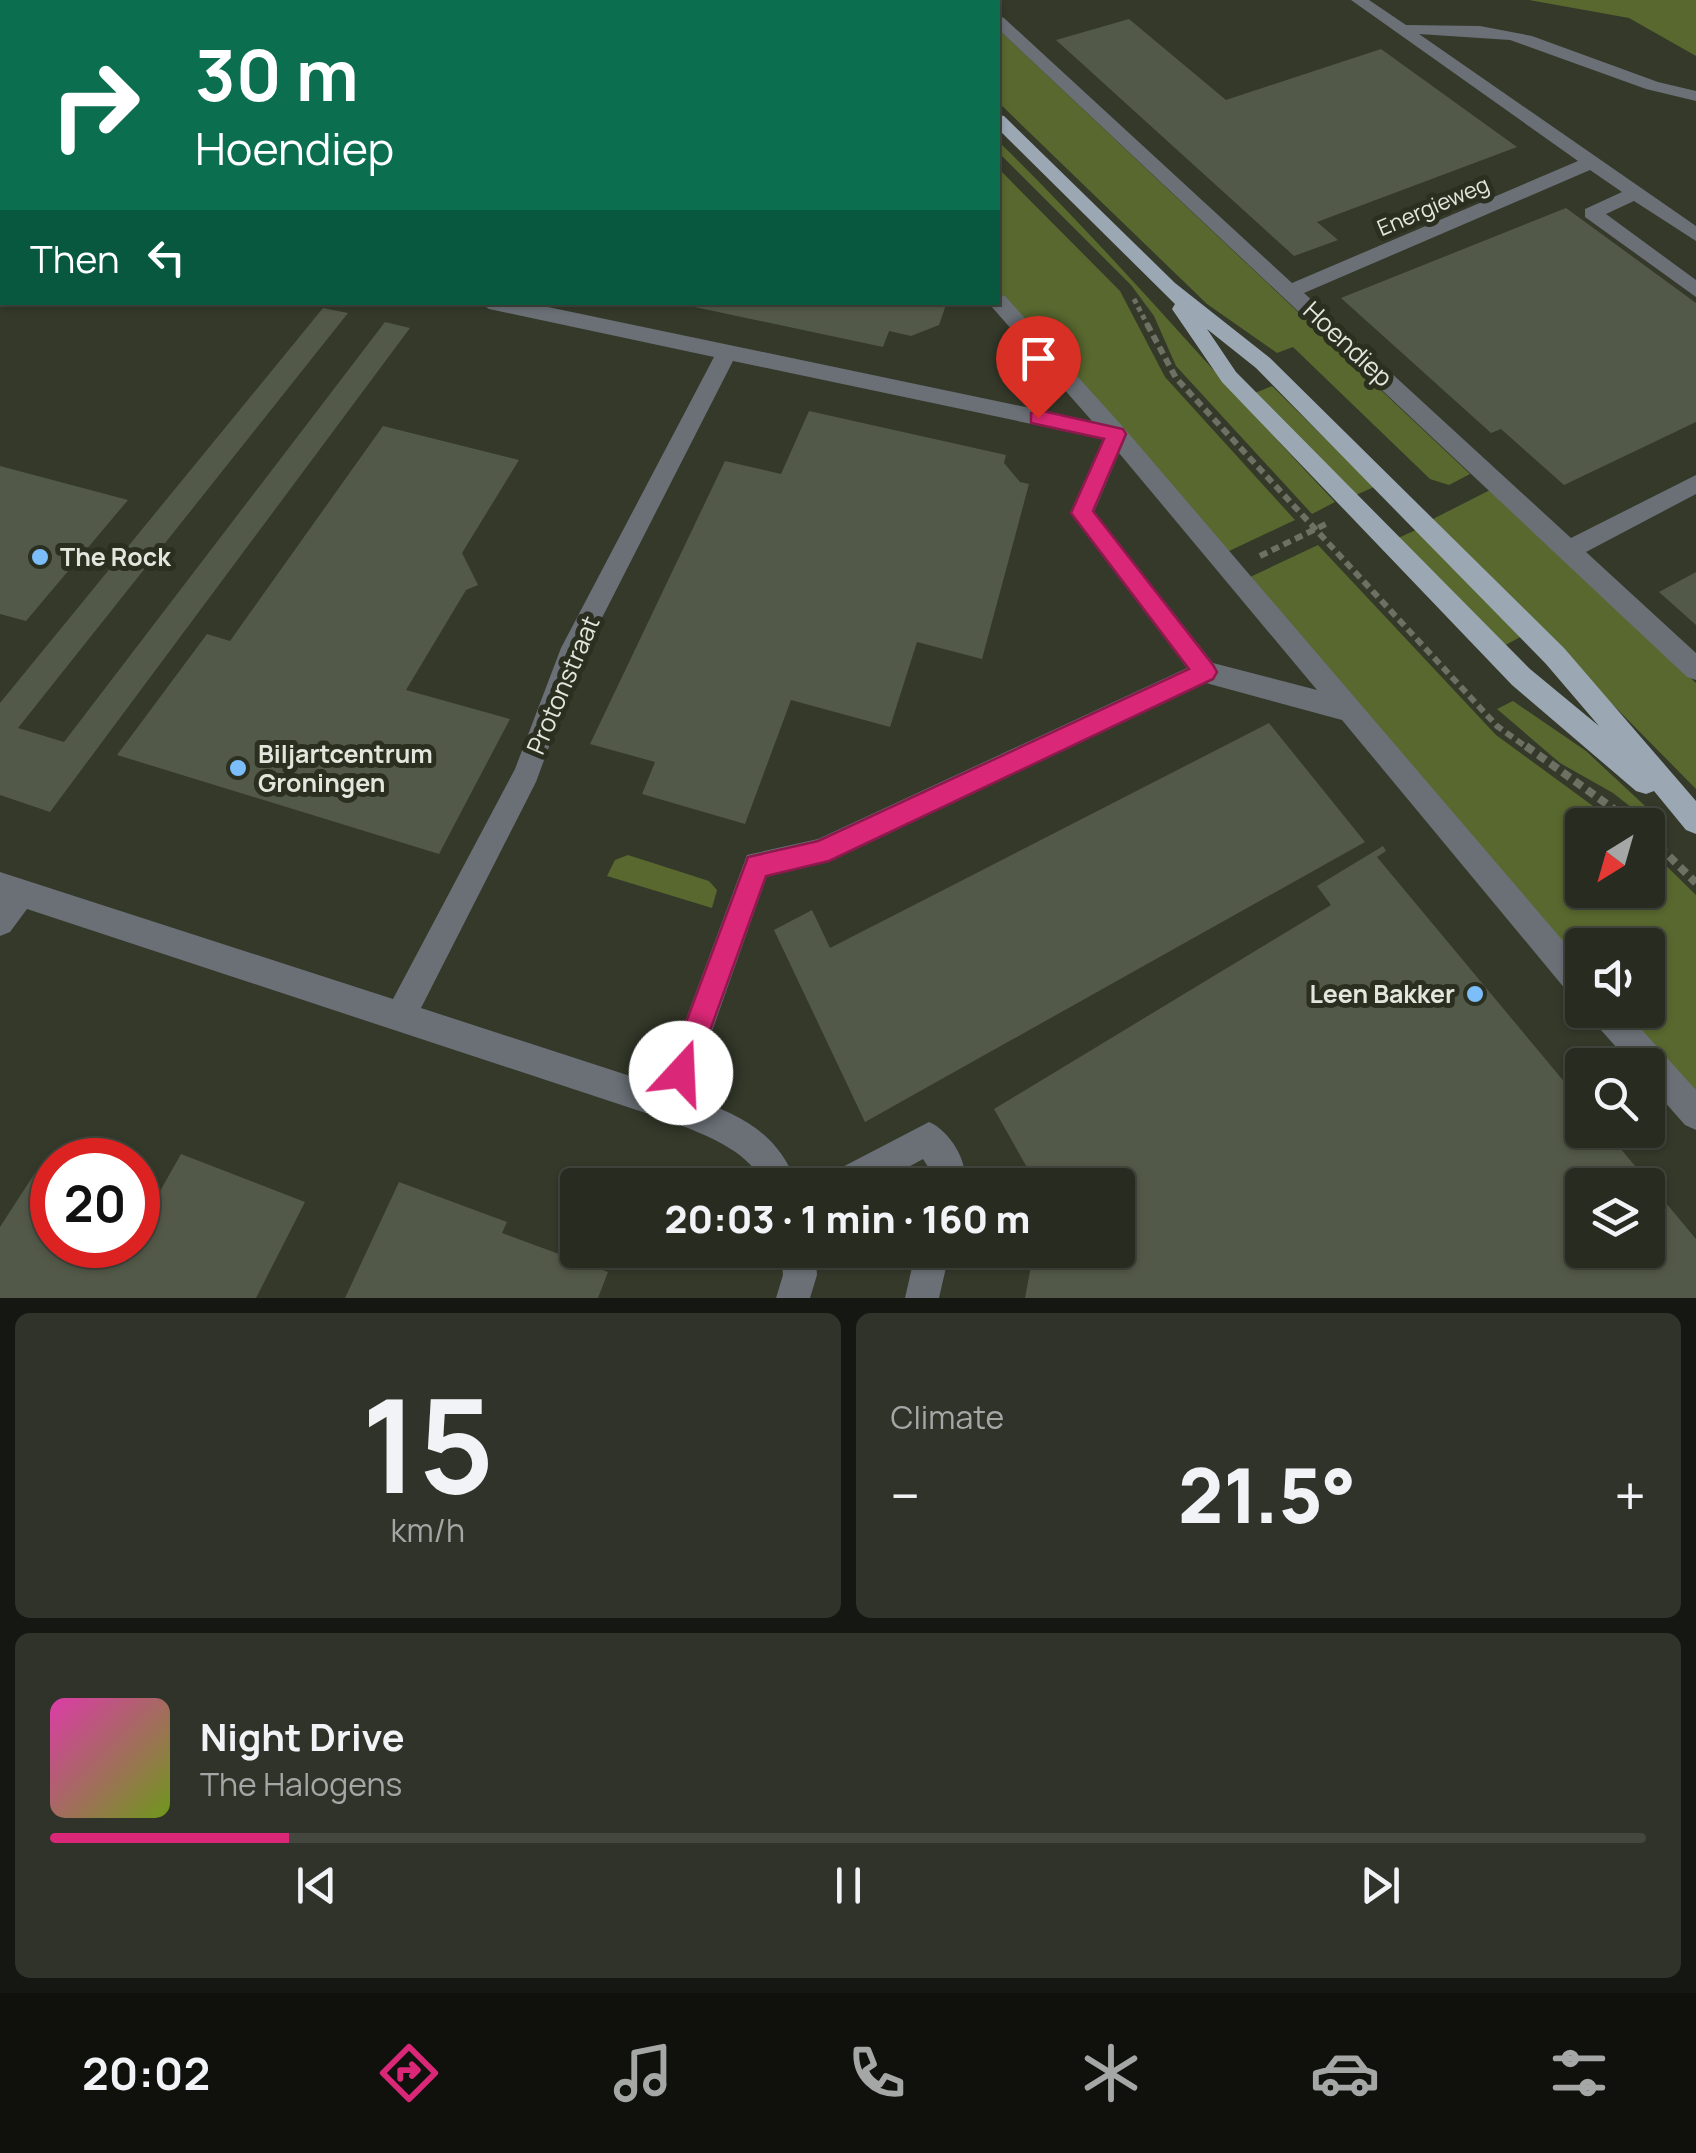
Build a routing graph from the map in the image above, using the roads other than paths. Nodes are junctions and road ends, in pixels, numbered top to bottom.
1 (1359, 0) edge
2 (1000, 23) edge
3 (1402, 30) junction
4 (1696, 96) edge
5 (1000, 122) edge
6 (1592, 162) junction
7 (1636, 193) junction
8 (1696, 235) edge
9 (1168, 288) junction
10 (1696, 290) edge
11 (1291, 291) junction
12 (1000, 303) edge
13 (503, 305) edge
14 (727, 352) junction
15 (1116, 434) junction
16 (1696, 484) edge
17 (1567, 551) junction
18 (1696, 668) edge
19 (1205, 672) junction
20 (1348, 710) junction
21 (1696, 822) edge
22 (10, 889) edge
23 (0, 922) edge
24 (1565, 965) edge
25 (400, 1017) junction
26 (1620, 1028) edge
27 (670, 1105) junction
28 (1696, 1114) edge
29 (774, 1168) edge
30 (874, 1168) edge
31 (948, 1168) edge
32 (799, 1268) edge
33 (929, 1268) edge
34 (793, 1298) edge
35 (922, 1298) edge

1 - 3 street
2 - 11 street, Hoendiep
3 - 4 street
3 - 6 street
5 - 9 main road
6 - 7 street
6 - 11 street, Energieweg
7 - 8 street
7 - 10 street
9 - 21 main road
9 - 21 main road
11 - 17 street, Hoendiep
12 - 15 street
13 - 14 street
14 - 15 street
14 - 25 street, Protonstraat
15 - 19 street
15 - 20 street
16 - 17 street
17 - 18 street, Hoendiep
19 - 20 street
19 - 27 street
20 - 24 street
22 - 23 street
22 - 25 street
25 - 27 street
26 - 28 street
27 - 29 street
30 - 31 street
32 - 34 street
33 - 35 street

